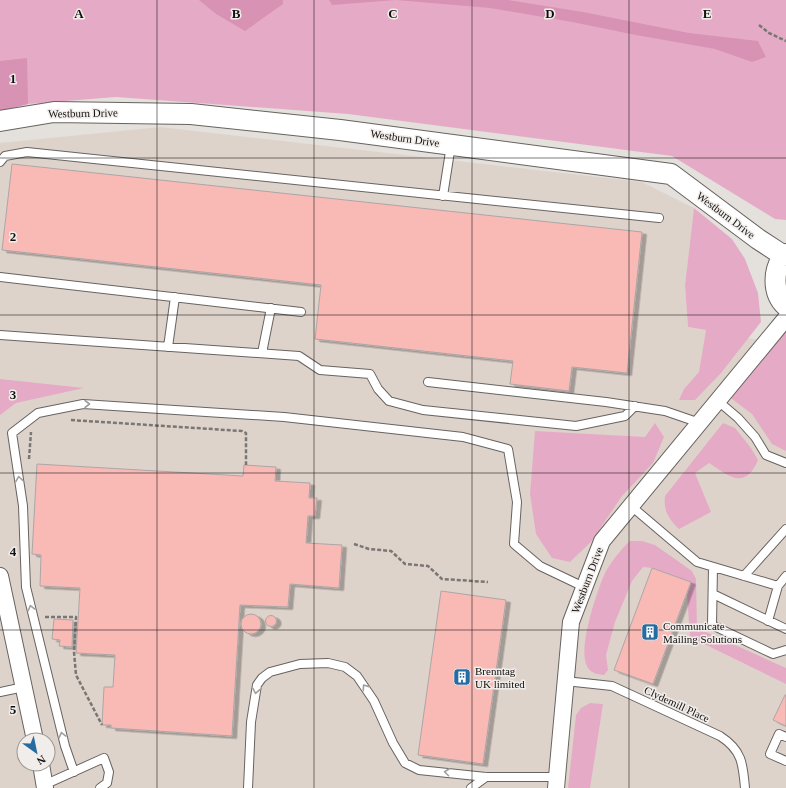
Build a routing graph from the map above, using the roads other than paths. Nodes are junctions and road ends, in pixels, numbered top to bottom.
1 (0, 121) edge
2 (451, 145) junction
3 (0, 162) edge
4 (443, 196) junction
5 (659, 218) dead end
6 (785, 255) edge
7 (0, 277) edge
8 (175, 297) junction
9 (786, 306) edge
10 (271, 308) junction
11 (301, 312) dead end
12 (786, 318) edge
13 (0, 336) edge
14 (168, 347) junction
15 (262, 353) junction
16 (428, 382) dead end
17 (718, 401) junction
18 (635, 406) junction
19 (700, 423) junction
20 (786, 463) edge
21 (631, 506) junction
22 (786, 529) edge
23 (713, 567) junction
24 (0, 576) edge
25 (744, 576) junction
26 (786, 576) edge
27 (778, 586) junction
28 (584, 587) junction
29 (712, 594) junction
30 (768, 621) junction
31 (786, 629) edge
32 (786, 650) edge
33 (565, 681) junction
34 (24, 687) junction
35 (0, 692) edge
36 (33, 732) edge
37 (786, 737) edge
38 (786, 761) edge
39 (41, 772) edge
40 (74, 772) junction
41 (486, 777) junction
42 (556, 782) edge
43 (44, 786) edge
44 (100, 788) edge
45 (248, 788) edge
46 (471, 788) edge
47 (745, 788) edge

1 - 2 street, Westburn Drive
2 - 4 lane
2 - 6 street, Westburn Drive
3 - 4 lane
4 - 5 lane
6 - 9 street
7 - 8 lane
8 - 10 lane
8 - 14 lane
10 - 11 lane
10 - 15 lane
12 - 17 street, Westburn Drive
13 - 14 lane
14 - 15 lane
15 - 18 lane
16 - 18 lane
17 - 19 street, Westburn Drive
17 - 20 lane
18 - 19 lane
19 - 21 street, Westburn Drive
21 - 23 lane
21 - 28 street, Westburn Drive
22 - 25 lane
23 - 25 lane
23 - 29 lane
24 - 34 street
25 - 27 lane
26 - 27 lane
27 - 30 lane
28 - 33 street, Westburn Drive
40 -> 28 lane
29 - 30 lane
29 - 32 lane
30 - 31 lane
33 - 42 street, Westburn Drive
33 - 47 lane, Clydemill Place
34 - 35 lane
34 - 36 street
37 - 38 lane
39 - 43 street
40 - 43 lane
40 - 44 lane
41 - 42 lane
41 -> 45 lane
41 - 46 lane

